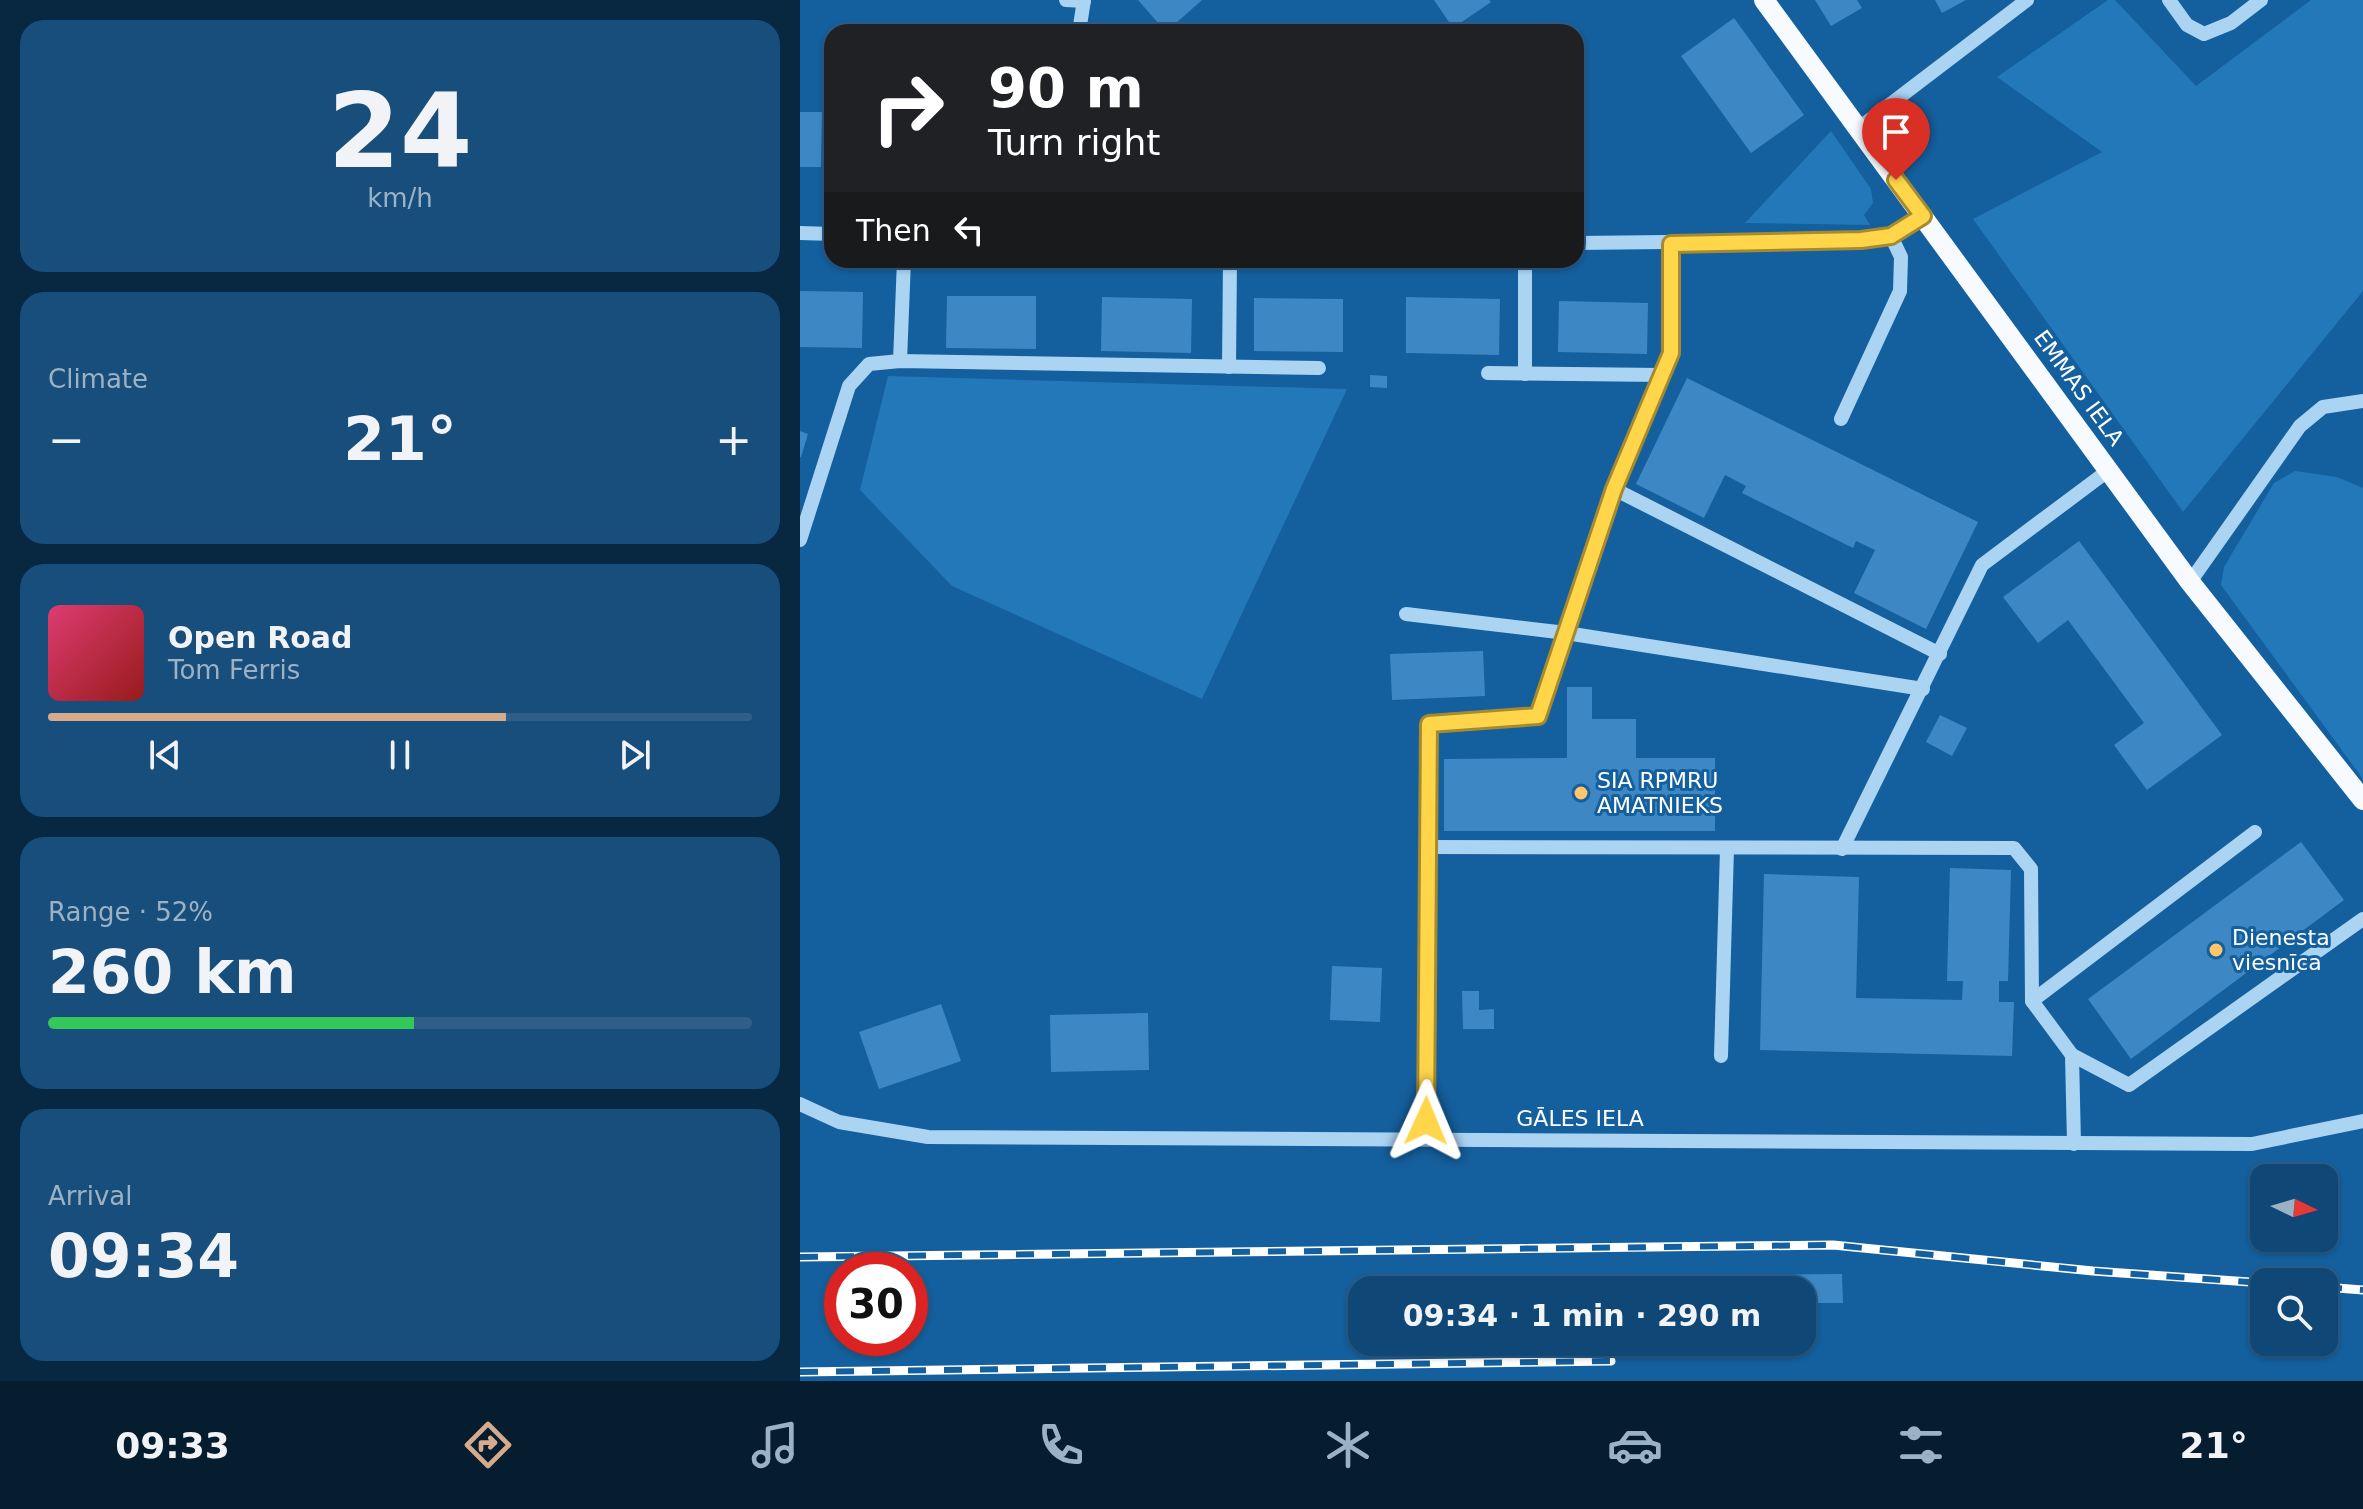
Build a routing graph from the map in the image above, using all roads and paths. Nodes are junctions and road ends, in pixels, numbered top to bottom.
1 (1066, 0) edge
2 (1764, 0) edge
3 (2027, 0) edge
4 (2169, 0) edge
5 (2261, 0) edge
6 (1084, 1) edge
7 (1080, 24) edge
8 (1859, 128) junction
9 (1923, 216) junction
10 (800, 233) edge
11 (824, 234) edge
12 (1891, 236) junction
13 (1584, 243) edge
14 (1671, 244) junction
15 (904, 268) edge
16 (1230, 268) edge
17 (1525, 268) edge
18 (900, 361) junction
19 (1229, 367) junction
20 (1319, 368) dead end
21 (1488, 373) dead end
22 (1525, 374) junction
23 (1663, 375) junction
24 (2363, 401) edge
25 (1841, 419) dead end
26 (2109, 470) junction
27 (1614, 489) junction
28 (800, 540) edge
29 (2190, 582) junction
30 (1406, 614) dead end
31 (1566, 633) junction
32 (1940, 654) junction
33 (1923, 689) junction
34 (2363, 800) edge
35 (2255, 832) dead end
36 (1427, 847) junction
37 (1727, 849) junction
38 (1842, 849) junction
39 (2363, 919) edge
40 (2032, 1001) junction
41 (2072, 1055) junction
42 (1721, 1056) dead end
43 (800, 1104) edge
44 (2363, 1121) edge
45 (1426, 1139) junction
46 (2074, 1144) junction

1 - 6 street
2 - 8 main road, EMMAS IELA
3 - 8 street
4 - 5 street
6 - 7 street
8 - 9 main road, EMMAS IELA
9 - 12 street
9 - 26 main road, EMMAS IELA
10 - 11 street
12 - 14 street
12 - 25 street
13 - 14 street
14 - 23 street
15 - 18 street
16 - 19 street
17 - 22 street
18 - 19 street
18 - 28 street
19 - 20 street
21 - 22 street
22 - 23 street
23 - 27 street
24 - 29 street
26 - 29 main road, EMMAS IELA
26 - 32 street
27 - 31 street
27 - 32 street
29 - 34 main road, EMMAS IELA
30 - 31 street
31 - 33 street
31 - 36 street
32 - 33 street
33 - 38 street
35 - 40 street
36 - 37 street
36 - 45 street
37 - 38 street
37 - 42 street
38 - 40 street
39 - 41 street
40 - 41 street
41 - 46 street
43 - 45 street, GĀLES IELA
44 - 46 street, GĀLES IELA
45 - 46 street, GĀLES IELA

